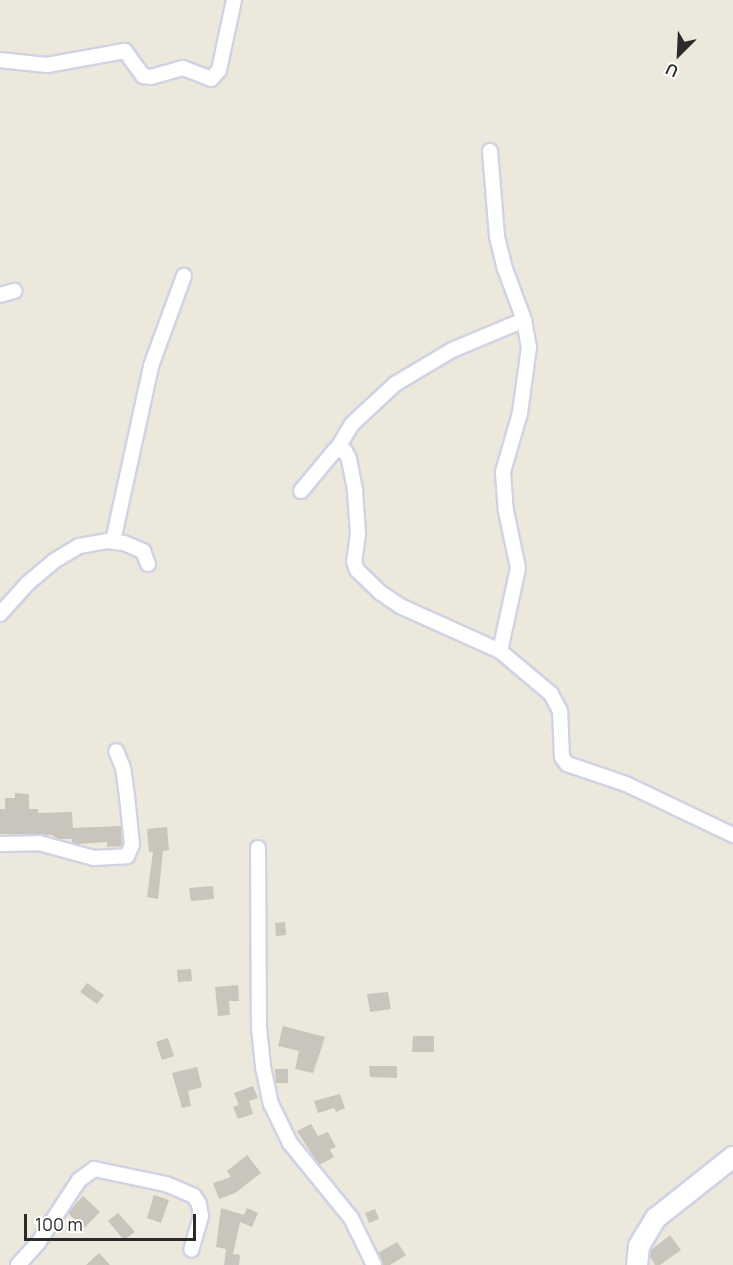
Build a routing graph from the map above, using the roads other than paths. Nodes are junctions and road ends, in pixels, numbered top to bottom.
1 (234, 0) edge
2 (0, 60) edge
3 (490, 151) dead end
4 (184, 276) dead end
5 (14, 291) dead end
6 (0, 295) edge
7 (524, 320) junction
8 (337, 449) junction
9 (302, 491) dead end
10 (113, 541) junction
11 (148, 564) dead end
12 (0, 614) edge
13 (500, 651) junction
14 (116, 751) dead end
15 (733, 835) edge
16 (0, 844) edge
17 (258, 848) dead end
18 (733, 1157) edge
19 (191, 1250) dead end
20 (18, 1265) edge
21 (374, 1265) edge
22 (637, 1265) edge

1 - 2 street
3 - 7 street
4 - 10 street
5 - 6 street
7 - 8 street
7 - 13 street
8 - 9 street
8 - 13 street
10 - 11 street
10 - 12 street
13 - 15 street
14 - 16 street
17 - 21 street
18 - 22 street
19 - 20 street

